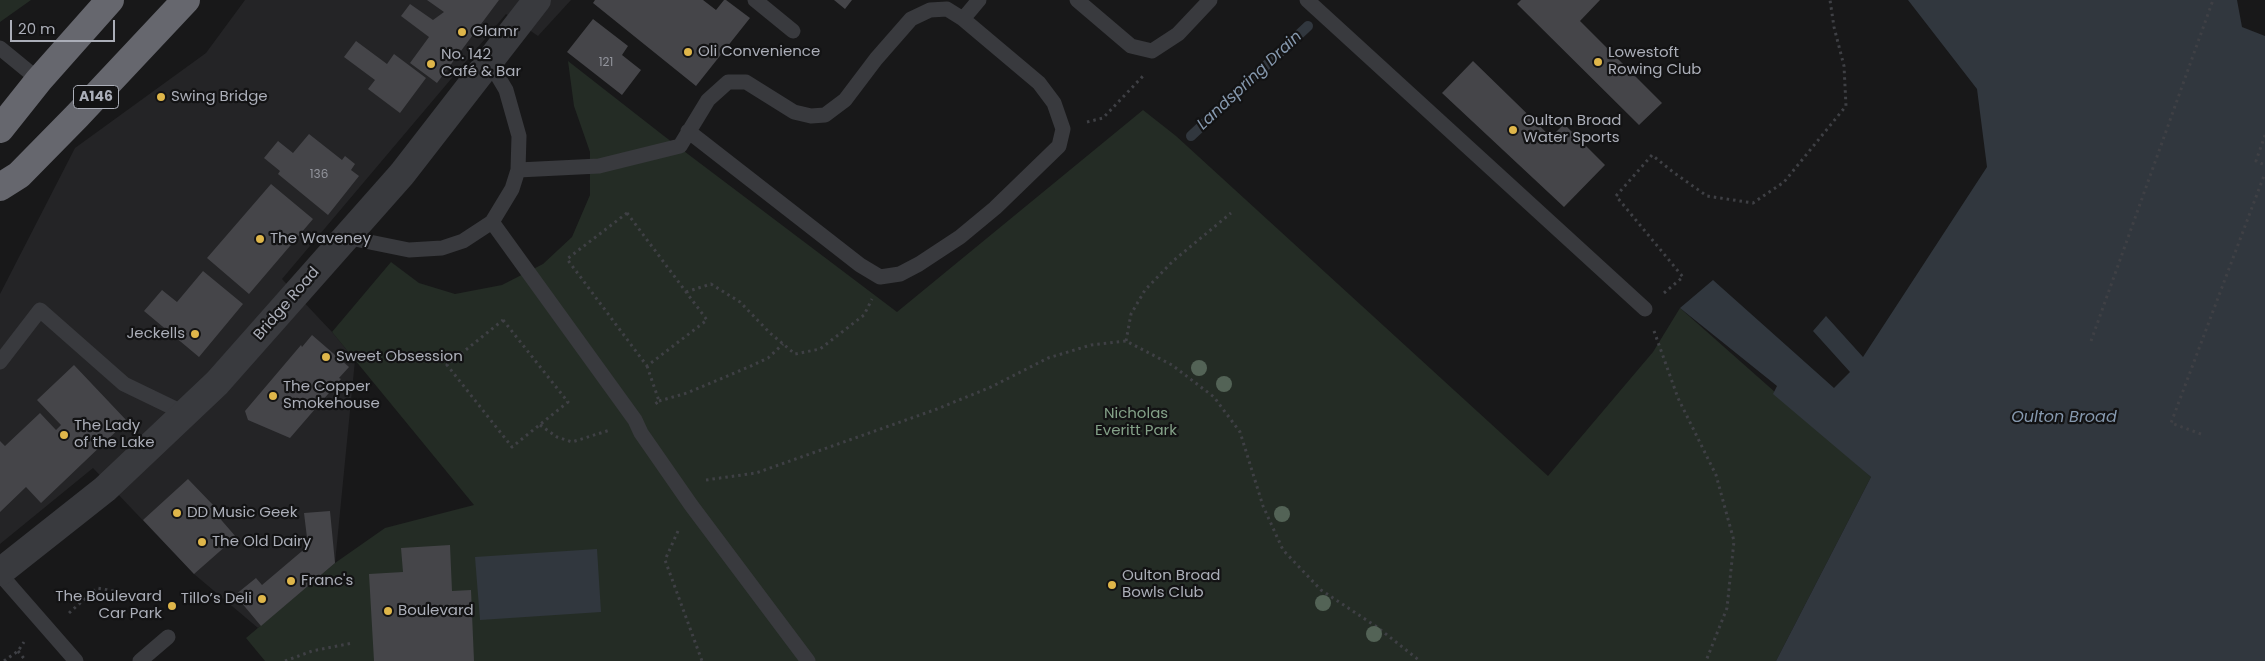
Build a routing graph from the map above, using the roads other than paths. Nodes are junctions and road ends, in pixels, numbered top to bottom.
1 (110, 0) edge
2 (186, 0) edge
3 (537, 0) edge
4 (755, 0) edge
5 (979, 0) edge
6 (1077, 0) edge
7 (1210, 0) edge
8 (1307, 0) edge
9 (963, 19) junction
10 (793, 31) dead end
11 (0, 48) edge
12 (490, 63) junction
13 (39, 80) junction
14 (0, 129) edge
15 (688, 131) junction
16 (518, 170) junction
17 (0, 187) edge
18 (492, 222) junction
19 (345, 238) junction
20 (1645, 309) road end
21 (0, 362) edge
22 (184, 413) junction
23 (0, 573) edge
24 (168, 637) dead end
25 (76, 661) edge
26 (140, 661) edge
27 (808, 661) edge

1 - 13 highway
2 - 17 highway, A146
3 - 12 street, Bridge Road
4 - 10 lane
5 - 9 lane
6 - 7 lane
8 - 20 lane
9 - 15 lane
9 - 15 lane
11 - 13 lane
12 - 16 lane
12 - 19 street, Bridge Road
13 - 14 highway
15 - 16 lane
16 - 18 lane
18 - 19 lane
18 - 27 lane
19 - 22 street, Bridge Road
21 - 22 lane
22 - 23 street, Bridge Road
23 - 25 lane
24 - 26 lane

